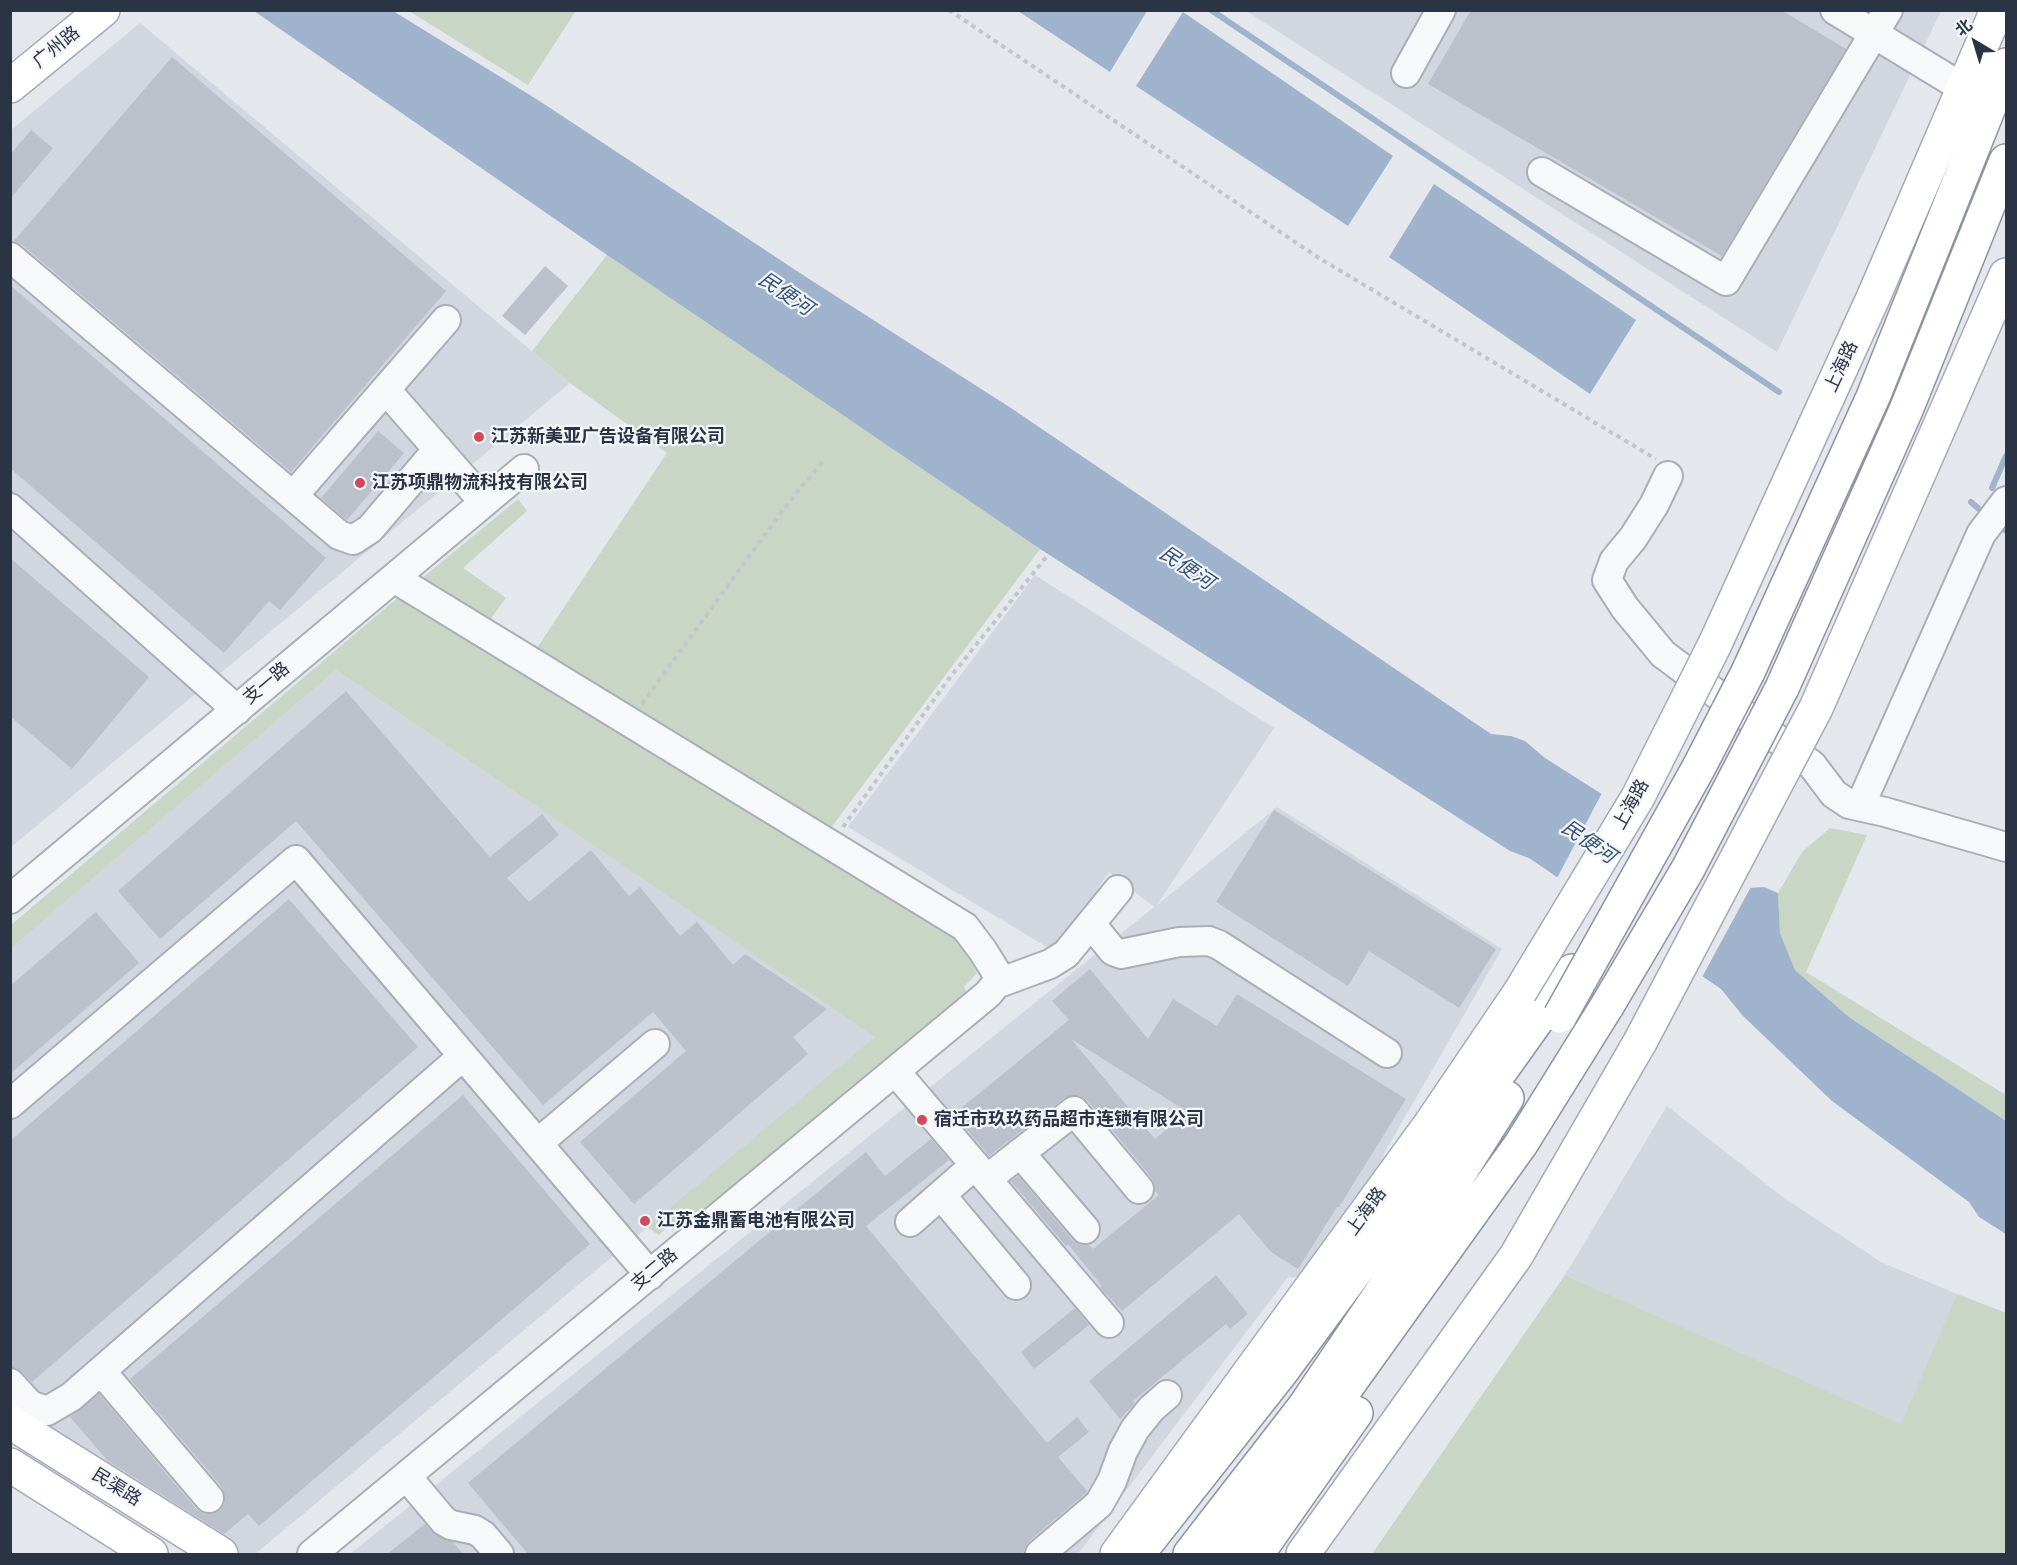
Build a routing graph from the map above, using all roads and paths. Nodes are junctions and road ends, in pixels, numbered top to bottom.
1 (103, 10) edge
2 (949, 10) edge
3 (1441, 10) edge
4 (1836, 10) edge
5 (1997, 10) edge
6 (1881, 22) edge
7 (2007, 65) edge
8 (1406, 73) dead end
9 (10, 86) edge
10 (1963, 88) junction
11 (2007, 160) edge
12 (1542, 172) dead end
13 (10, 257) edge
14 (2007, 275) edge
15 (446, 320) dead end
16 (386, 390) junction
17 (438, 449) junction
18 (825, 459) dead end
19 (524, 469) dead end
20 (1668, 476) joint
21 (293, 496) junction
22 (2007, 501) edge
23 (484, 502) junction
24 (10, 508) edge
25 (1047, 556) dead end
26 (394, 578) junction
27 (237, 710) junction
28 (629, 722) junction
29 (1860, 806) junction
30 (830, 844) junction
31 (2007, 847) edge
32 (1118, 890) dead end
33 (10, 899) edge
34 (1091, 924) junction
35 (996, 984) junction
36 (1542, 1005) junction
37 (655, 1044) dead end
38 (1388, 1053) dead end
39 (463, 1056) junction
40 (895, 1071) junction
41 (10, 1104) edge
42 (538, 1143) junction
43 (1521, 1144) junction
44 (1020, 1153) junction
45 (981, 1172) junction
46 (1139, 1189) dead end
47 (941, 1195) junction
48 (910, 1222) dead end
49 (1085, 1229) dead end
50 (650, 1275) junction
51 (1016, 1285) dead end
52 (1109, 1323) dead end
53 (101, 1371) junction
54 (10, 1383) edge
55 (1167, 1395) dead end
56 (10, 1422) edge
57 (10, 1431) edge
58 (10, 1465) edge
59 (407, 1477) junction
60 (10, 1480) edge
61 (209, 1498) dead end
62 (117, 1554) edge
63 (151, 1554) edge
64 (192, 1554) edge
65 (221, 1554) edge
66 (312, 1554) edge
67 (499, 1554) edge
68 (1040, 1554) edge
69 (1117, 1554) edge
70 (1138, 1554) edge
71 (1190, 1554) edge
72 (1227, 1554) edge
73 (1257, 1554) edge
74 (1303, 1554) edge

1 - 9 main road, 广州路
2 - 20 path
3 - 8 street
4 - 6 street
5 - 10 main road, 上海路
6 - 10 street
6 - 12 street
7 - 36 main road, 上海路, bridge
10 - 36 main road, 上海路, bridge
11 - 43 main road, bridge
13 - 21 street
14 - 74 main road, bridge
15 - 16 street
16 - 17 street
16 - 21 street
17 - 21 street
17 - 23 street
18 - 28 path
19 - 23 street, 支一路
20 - 29 street
22 - 29 street
23 - 26 street, 支一路
24 - 27 street
25 - 30 path
26 - 27 street, 支一路
26 - 28 street
27 - 33 street, 支一路
28 - 30 street
29 - 31 street
30 - 35 street
32 - 34 street
34 - 35 street
34 - 38 street
35 - 40 street, 支二路
36 - 69 main road, 上海路
36 - 70 main road
36 - 71 main road, 上海路
37 - 42 street
39 - 41 street
39 - 42 street
39 - 53 street
40 - 45 street
40 - 50 street, 支二路
42 - 50 street
43 - 72 main road
43 - 73 main road
44 - 45 street
44 - 46 street
44 - 49 street
45 - 47 street
45 - 52 street
47 - 48 street
47 - 51 street
50 - 59 street, 支二路
53 - 54 street
53 - 61 street
55 - 68 street
56 - 65 main road, 民渠路
57 - 64 main road, 民渠路
58 - 63 main road, 民渠路
59 - 66 street, 支二路
59 - 67 street
60 - 62 main road

